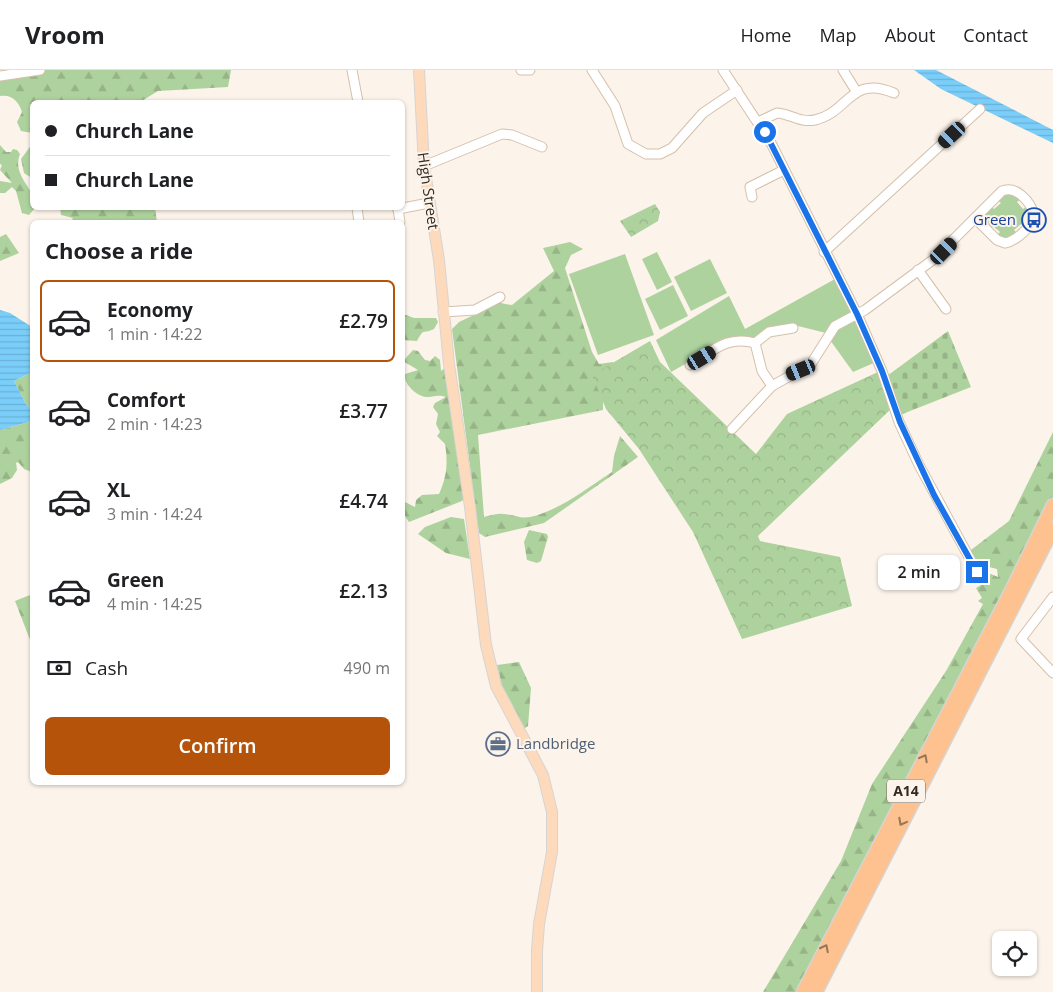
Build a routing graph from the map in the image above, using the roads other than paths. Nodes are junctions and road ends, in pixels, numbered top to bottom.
1 (40, 70) edge
2 (352, 70) edge
3 (418, 70) edge
4 (521, 70) edge
5 (530, 70) edge
6 (592, 70) edge
7 (723, 70) edge
8 (843, 70) edge
9 (0, 76) edge
10 (737, 90) junction
11 (856, 91) junction
12 (894, 93) dead end
13 (358, 100) edge
14 (980, 109) dead end
15 (758, 122) junction
16 (542, 147) dead end
17 (424, 166) junction
18 (784, 170) junction
19 (752, 197) dead end
20 (429, 203) junction
21 (405, 207) edge
22 (976, 219) junction
23 (824, 252) junction
24 (918, 270) junction
25 (500, 297) dead end
26 (946, 309) dead end
27 (443, 312) junction
28 (857, 314) junction
29 (793, 328) dead end
30 (755, 344) junction
31 (690, 365) dead end
32 (772, 386) junction
33 (732, 429) dead end
34 (1053, 506) edge
35 (1053, 529) edge
36 (977, 572) dead end
37 (1020, 585) junction
38 (1053, 597) edge
39 (1053, 674) edge
40 (537, 992) edge
41 (803, 992) edge
42 (816, 992) edge

1 - 9 street
2 - 13 street
3 - 17 main road, High Street
4 - 5 street
6 - 10 street
7 - 10 street
8 - 11 street
10 - 15 street
11 - 12 street
11 - 15 street
14 - 23 street
15 - 18 street
16 - 17 street
17 - 20 main road, High Street
18 - 19 street
18 - 23 street
20 - 21 street
20 - 27 main road, High Street
22 - 22 street
22 - 24 street
23 - 28 street
24 - 26 street
24 - 28 street
25 - 27 street
27 - 40 main road, High Street
28 - 32 street
28 - 36 street
29 - 30 street
30 - 31 street
30 - 32 street
32 - 33 street
34 - 37 highway, A14
35 - 37 highway, A14
41 -> 37 highway, A14
37 -> 42 highway, A14
38 - 39 street

